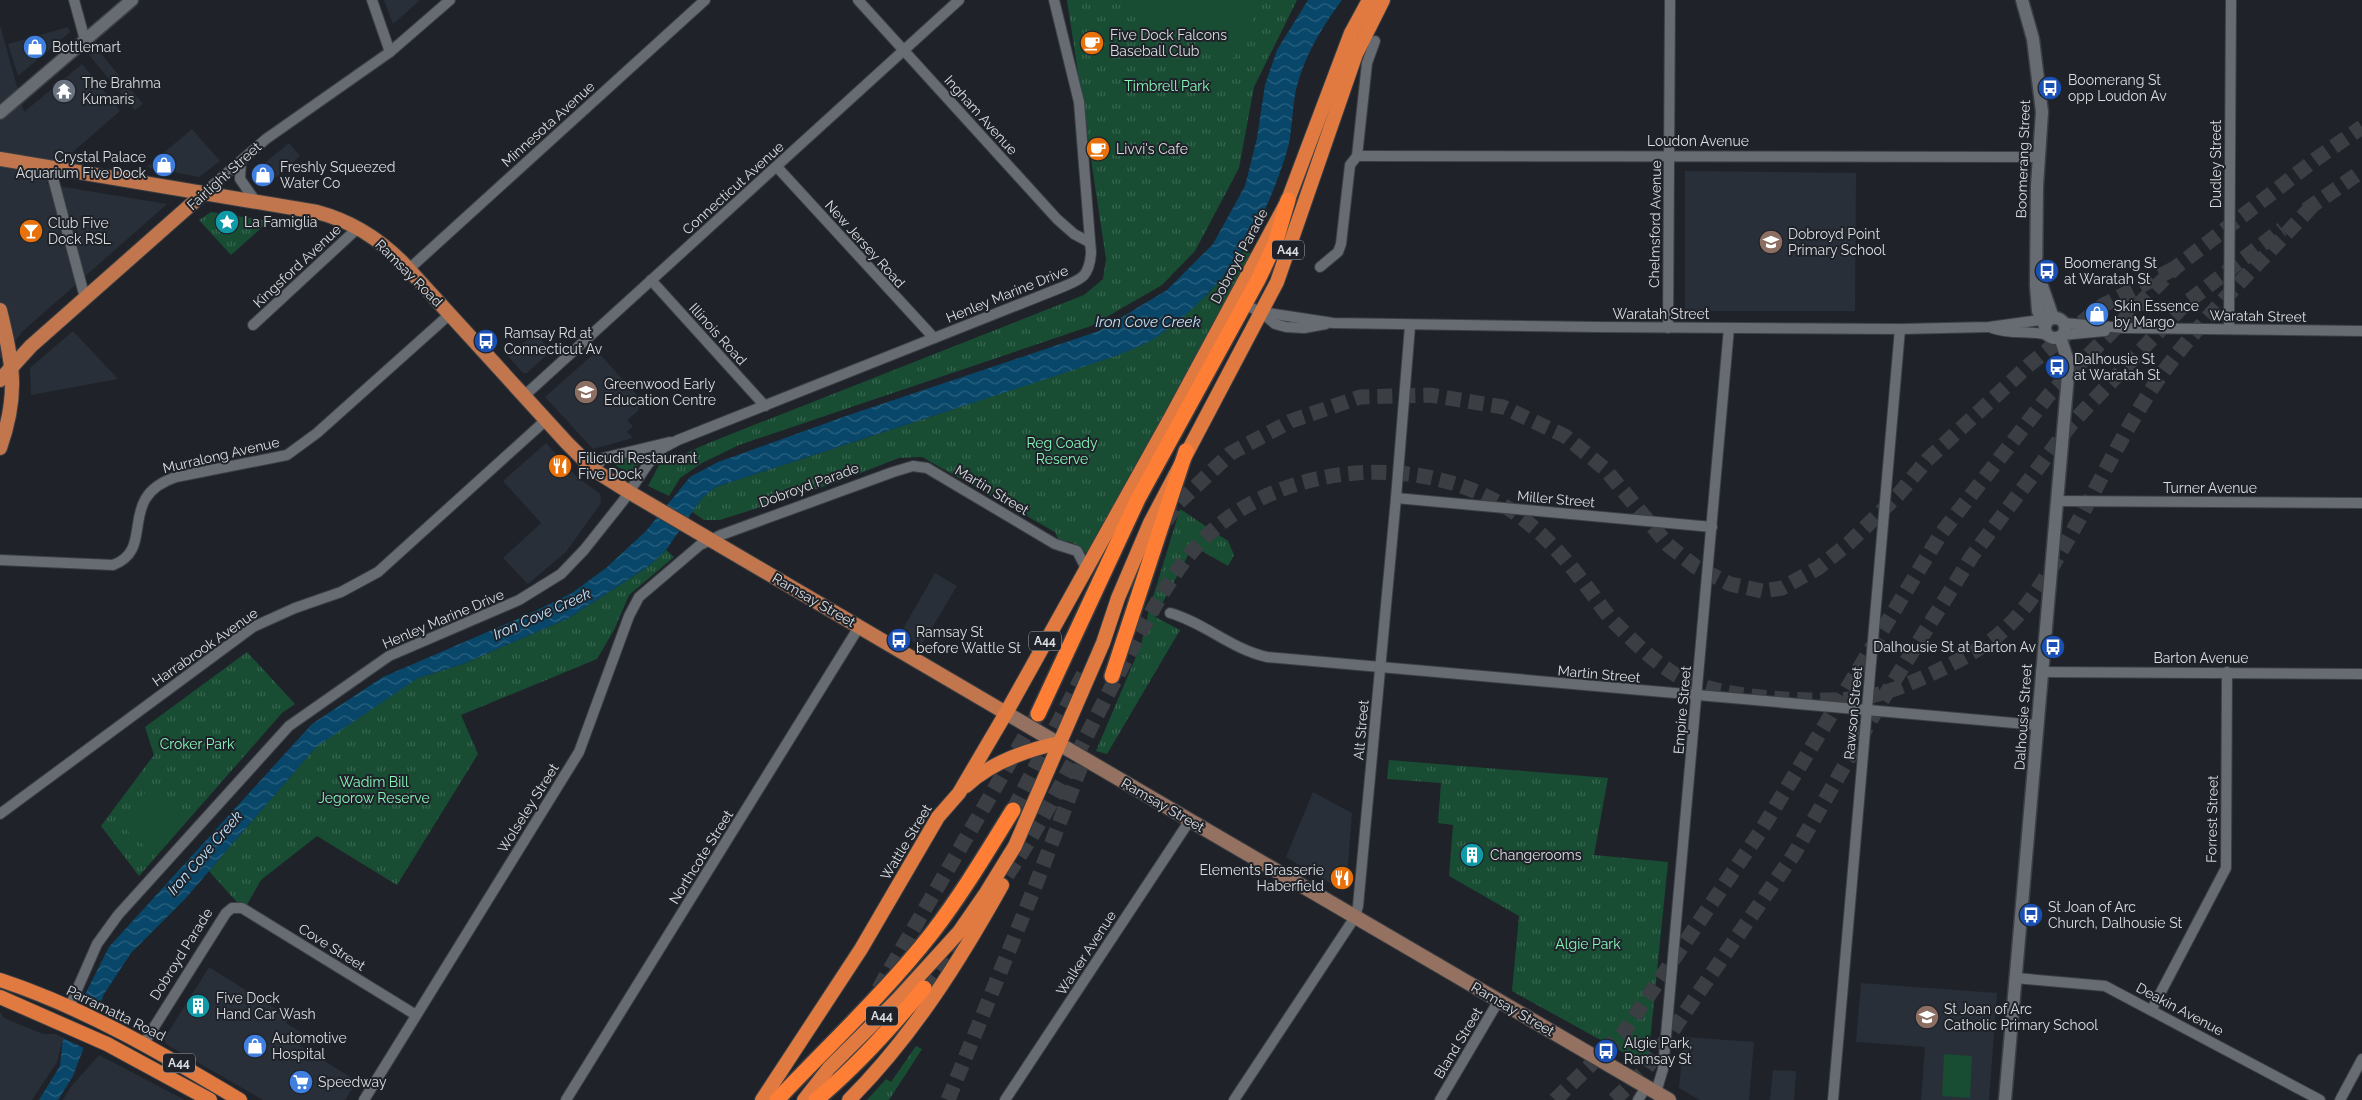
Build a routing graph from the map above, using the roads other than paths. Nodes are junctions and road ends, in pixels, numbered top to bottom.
1 (74, 0) edge
2 (132, 0) edge
3 (372, 0) edge
4 (450, 0) edge
5 (705, 0) edge
6 (858, 0) edge
7 (959, 0) edge
8 (1054, 0) edge
9 (1369, 0) edge
10 (1383, 0) edge
11 (1670, 0) edge
12 (2022, 0) edge
13 (2231, 0) edge
14 (84, 40) junction
15 (1374, 41) dead end
16 (903, 50) junction
17 (390, 52) junction
18 (0, 113) edge
19 (1670, 155) junction
20 (1357, 156) junction
21 (2038, 157) junction
22 (0, 159) edge
23 (241, 161) junction
24 (50, 167) junction
25 (777, 167) junction
26 (204, 193) junction
27 (1288, 200) joint
28 (256, 202) junction
29 (359, 227) junction
30 (1089, 242) junction
31 (1320, 267) dead end
32 (409, 269) junction
33 (651, 280) junction
34 (85, 298) junction
35 (1239, 303) junction
36 (0, 310) edge
37 (1261, 312) junction
38 (450, 314) junction
39 (253, 326) dead end
40 (1410, 326) junction
41 (2053, 326) junction
42 (1989, 327) junction
43 (1668, 328) junction
44 (1729, 328) junction
45 (1900, 329) junction
46 (2229, 329) junction
47 (2362, 331) edge
48 (934, 338) junction
49 (12, 367) junction
50 (0, 380) edge
51 (524, 396) junction
52 (765, 406) junction
53 (546, 420) junction
54 (678, 440) junction
55 (0, 448) edge
56 (1186, 451) junction
57 (919, 466) joint
58 (594, 470) junction
59 (629, 492) junction
60 (1396, 498) junction
61 (2057, 501) junction
62 (2362, 503) edge
63 (658, 509) joint
64 (1712, 527) junction
65 (712, 540) junction
66 (0, 560) edge
67 (1087, 570) junction
68 (1170, 613) dead end
69 (859, 627) junction
70 (1381, 667) junction
71 (2041, 672) junction
72 (2227, 672) junction
73 (2362, 674) edge
74 (1112, 676) dead end
75 (1697, 696) junction
76 (1867, 711) junction
77 (1006, 713) junction
78 (1038, 714) tunnel mouth
79 (2037, 725) junction
80 (1059, 743) junction
81 (959, 793) junction
82 (1013, 810) tunnel mouth
83 (0, 814) edge
84 (1190, 820) junction
85 (1015, 846) junction
86 (232, 908) joint
87 (1355, 917) junction
88 (2016, 978) junction
89 (0, 979) edge
90 (924, 988) tunnel mouth
91 (0, 997) edge
92 (1499, 1000) junction
93 (2152, 1009) junction
94 (73, 1010) junction
95 (416, 1015) junction
96 (144, 1043) junction
97 (2362, 1059) edge
98 (1651, 1090) junction
99 (210, 1100) edge
100 (240, 1100) edge
101 (364, 1100) edge
102 (566, 1100) edge
103 (762, 1100) edge
104 (777, 1100) edge
105 (804, 1100) edge
106 (816, 1100) edge
107 (849, 1100) edge
108 (1006, 1100) edge
109 (1234, 1100) edge
110 (1440, 1100) edge
111 (1638, 1100) edge
112 (1669, 1100) edge
113 (1833, 1100) edge
114 (2005, 1100) edge
115 (2320, 1100) edge
116 (2340, 1100) edge

1 - 14 street
2 - 14 street
3 - 17 street
4 - 17 street, Fairlight Street
5 - 32 street, Minnesota Avenue
6 - 16 street, Ingham Avenue
7 - 16 street, Connecticut Avenue
8 - 30 street, Henley Marine Drive
9 - 27 highway
10 - 37 highway, A44
11 - 19 street, Chelmsford Avenue
12 - 21 street, Boomerang Street
13 - 46 street, Dudley Street
14 - 18 street
15 - 20 street
16 - 25 street, Connecticut Avenue
16 - 30 street, Ingham Avenue
17 - 23 street, Fairlight Street
19 - 20 street, Loudon Avenue
19 - 21 street, Loudon Avenue
19 - 43 street, Chelmsford Avenue
20 - 31 street
21 - 41 street, Boomerang Street
22 - 24 main road, Ramsay Road
23 - 26 street, Fairlight Street
23 - 28 street
24 - 26 main road, Ramsay Road
24 - 34 street
25 - 33 street, Connecticut Avenue
25 - 48 street, New Jersey Road
26 - 28 main road, Ramsay Road
26 - 34 main road, Fairlight Street
27 - 35 highway
28 - 29 main road, Ramsay Road
29 - 32 main road, Ramsay Road
29 - 39 street, Kingsford Avenue
30 - 48 street, Henley Marine Drive
32 - 38 main road, Ramsay Road
33 - 51 street, Connecticut Avenue
33 - 52 street, Illinois Road
34 - 49 main road, Fairlight Street
35 - 37 street, Waratah Street
35 - 67 highway, Dobroyd Parade / A44
35 - 78 highway
36 - 49 main road
37 - 40 street, Waratah Street
37 - 56 highway, A44
38 - 51 main road, Ramsay Road
38 - 66 street, Murralong Avenue
40 - 43 street, Waratah Street
40 - 60 street, Alt Street
41 - 42 street, Waratah Street
41 - 42 street, Waratah Street
41 - 46 street, Waratah Street
41 - 61 street, Dalhousie Street
42 - 45 street, Waratah Street
43 - 44 street, Waratah Street
44 - 45 street, Waratah Street
44 - 64 street, Empire Street
45 - 76 street, Rawson Street
46 - 47 street, Waratah Street
48 - 52 street, Henley Marine Drive
49 - 50 main road, Fairlight Street
49 - 55 main road
51 - 53 main road, Ramsay Road
52 - 54 street, Henley Marine Drive
53 - 58 main road, Ramsay Road
53 - 83 street, Harrabrook Avenue
54 - 58 street, Henley Marine Drive
54 - 59 street, Henley Marine Drive
56 - 74 highway
56 - 80 highway, A44
57 - 65 street, Dobroyd Parade
57 - 67 street, Martin Street
58 - 59 main road, Ramsay Road
59 - 63 main road, Ramsay Road
59 - 94 street, Henley Marine Drive
60 - 64 street, Miller Street
60 - 70 street, Alt Street
61 - 62 street, Turner Avenue
61 - 71 street, Dalhousie Street
63 - 65 main road, Ramsay Street
64 - 75 street, Empire Street
65 - 69 main road, Ramsay Street
65 - 95 street, Wolseley Street
67 - 77 highway, Wattle Street / A44
68 - 70 street, Martin Street
69 - 77 main road, Ramsay Street
69 - 102 street, Northcote Street
70 - 75 street, Martin Street
70 - 87 street, Alt Street
71 - 72 street, Barton Avenue
71 - 79 street, Dalhousie Street
72 - 73 street, Barton Avenue
72 - 93 street, Forrest Street
75 - 76 street, Martin Street
75 - 98 street, Empire Street
76 - 79 street, Martin Street
76 - 113 street, Rawson Street
77 - 80 main road, Ramsay Street
77 - 81 highway, Wattle Street / A44
79 - 88 street, Dalhousie Street
80 - 81 highway
80 - 84 main road, Ramsay Street
80 - 85 highway, A44
81 - 103 highway, Wattle Street / A44
82 - 104 highway
84 - 87 main road, Ramsay Street
84 - 108 street, Walker Avenue
85 - 105 highway, A44
85 - 107 highway
86 - 95 street, Cove Street
86 - 96 street, Dobroyd Parade
87 - 92 main road, Ramsay Street
87 - 109 street, Alt Street
88 - 93 street, Deakin Avenue
88 - 114 street, Dalhousie Street
89 - 94 highway, Parramatta Road / A44
90 - 106 highway
91 - 99 highway, A44
92 - 98 main road, Ramsay Street
92 - 110 street, Bland Street
93 - 115 street, Deakin Avenue
94 - 96 highway, Parramatta Road / A44
95 - 101 street, Wolseley Street
96 - 100 highway, Parramatta Road / A44
97 - 116 street
98 - 111 street, Empire Street
98 - 112 main road, Ramsay Street

